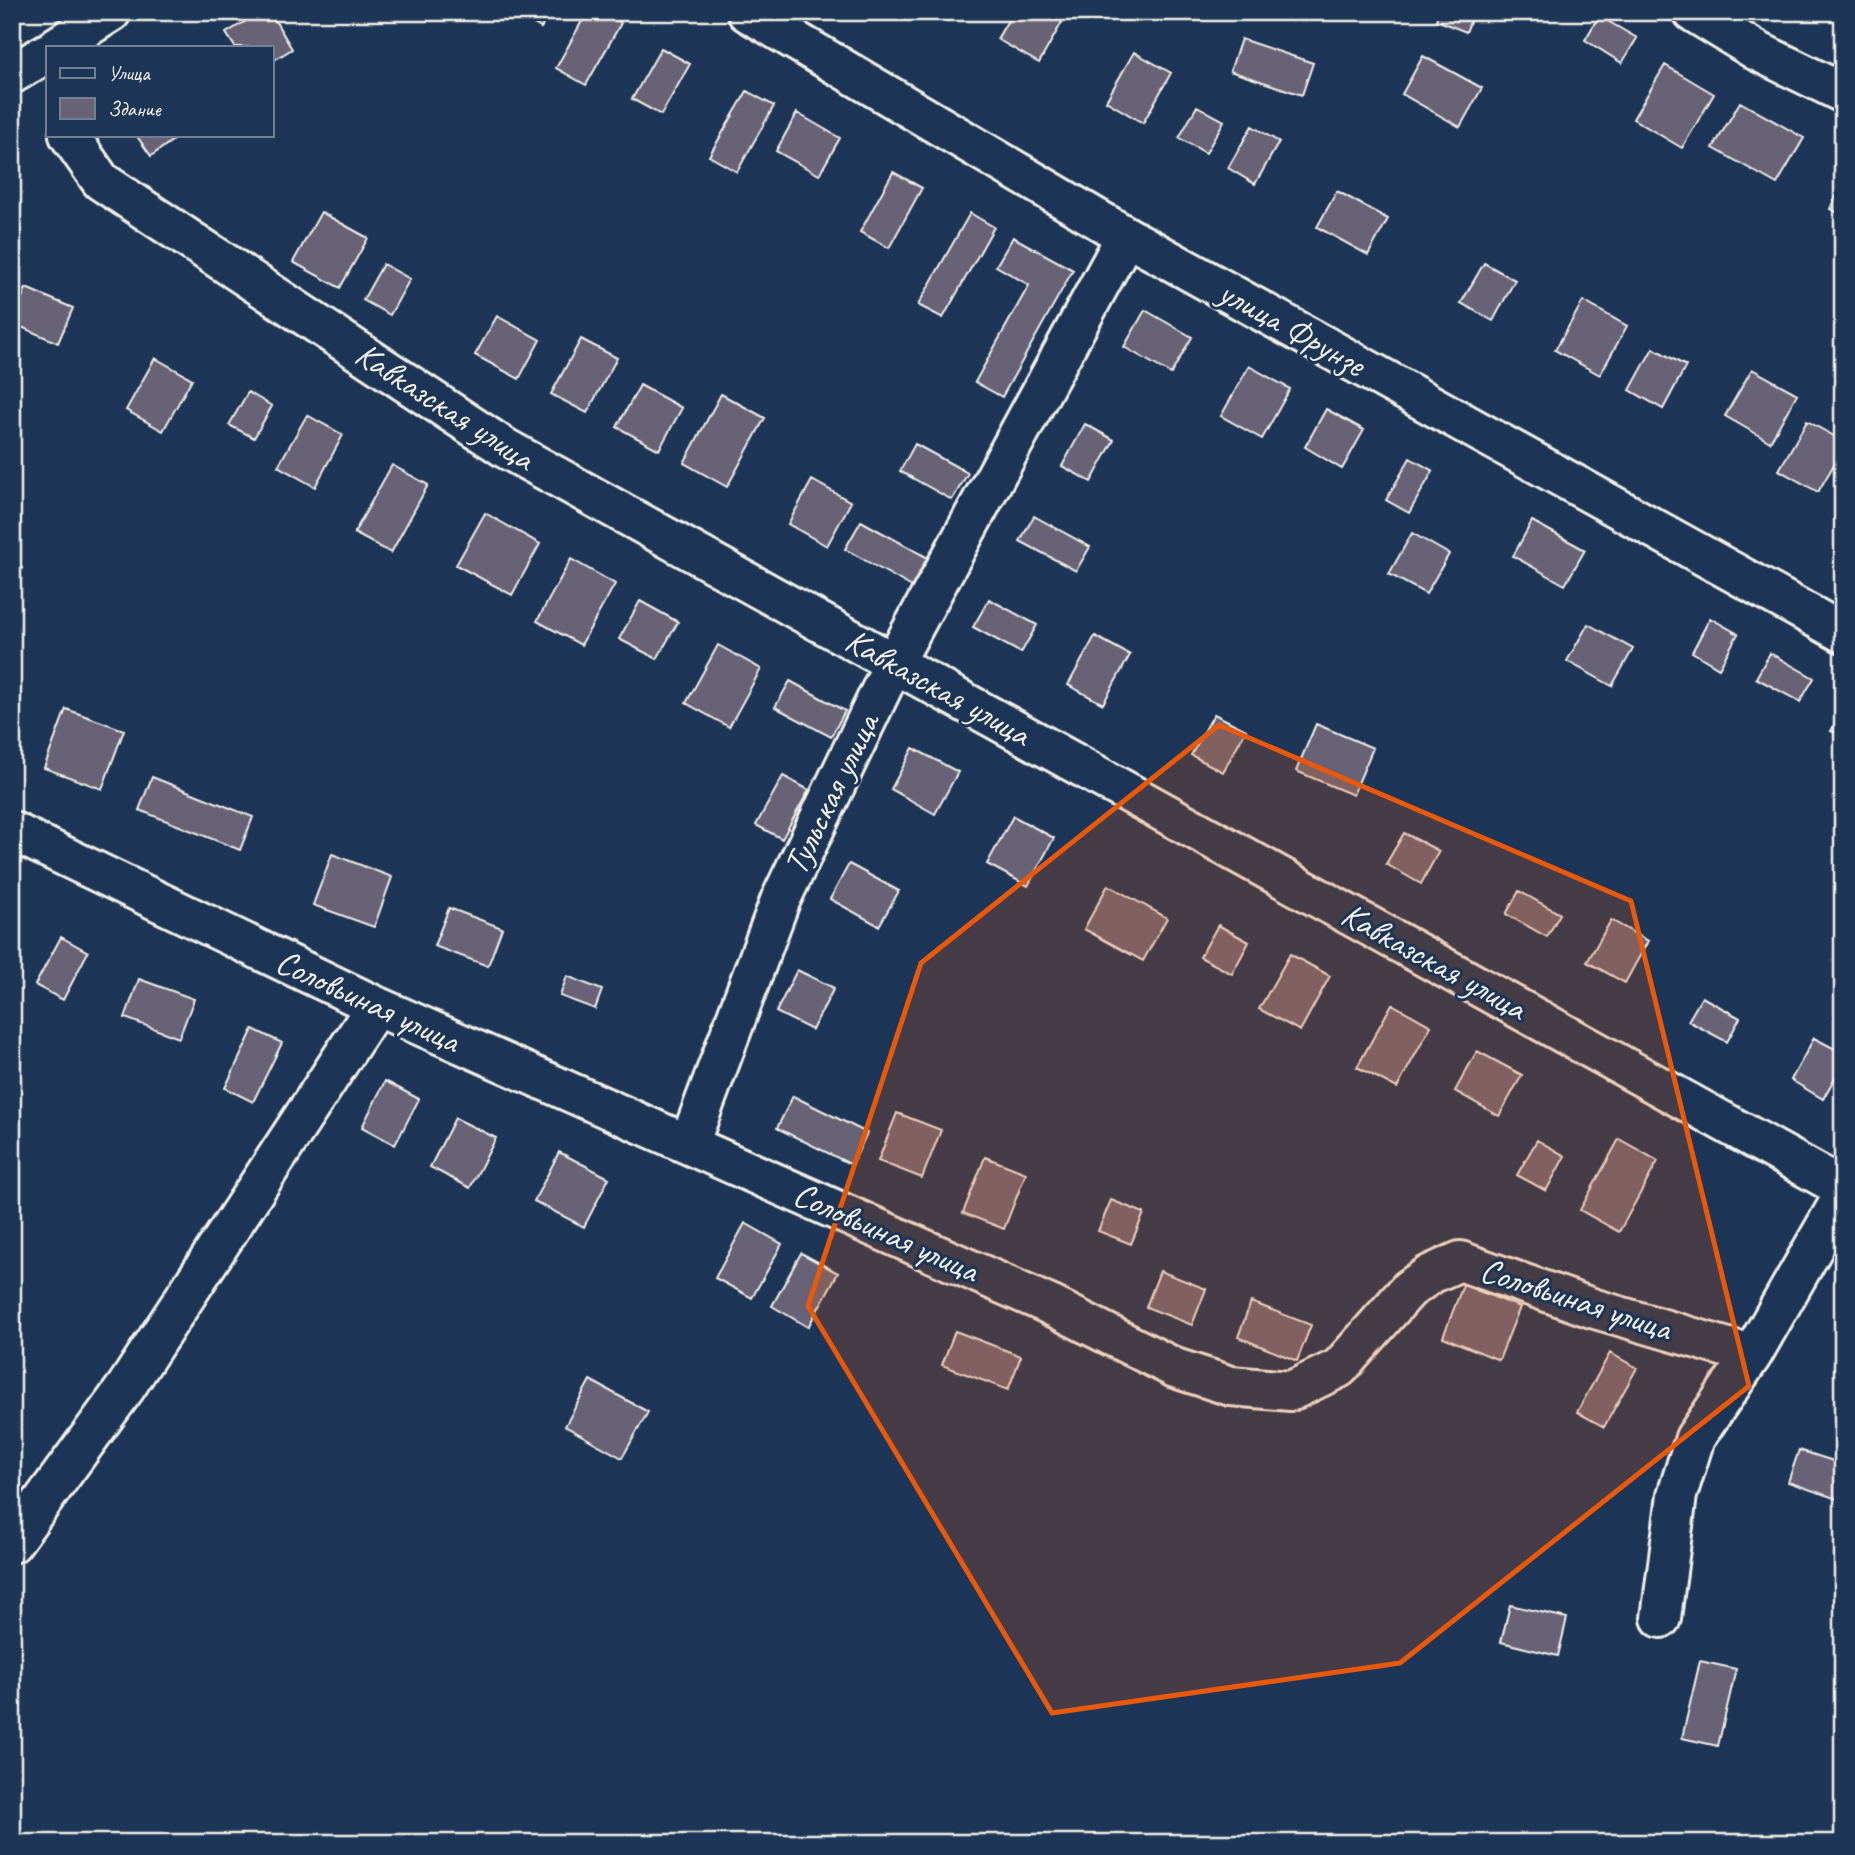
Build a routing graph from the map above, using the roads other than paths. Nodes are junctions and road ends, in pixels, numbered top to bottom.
1 (111, 12) edge
2 (747, 12) edge
3 (1693, 12) edge
4 (58, 46) edge
5 (46, 55) edge
6 (12, 74) edge
7 (1843, 93) edge
8 (70, 136) edge
9 (1126, 236) junction
10 (1843, 633) edge
11 (894, 663) junction
12 (12, 831) edge
13 (376, 1006) junction
14 (689, 1144) junction
15 (1843, 1188) edge
16 (1843, 1196) edge
17 (1752, 1355) junction
18 (12, 1543) edge
19 (1661, 1618) dead end

1 - 4 street
2 - 9 street, улица Фрунзе
3 - 7 street
5 - 6 street
8 - 11 street, Кавказская улица
9 - 10 street, улица Фрунзе
9 - 11 street, Тульская улица
11 - 14 street, Тульская улица
11 - 15 street, Кавказская улица
12 - 13 street, Соловьиная улица
13 - 14 street, Соловьиная улица
13 - 18 street
14 - 17 street, Соловьиная улица
16 - 17 street
17 - 19 street

